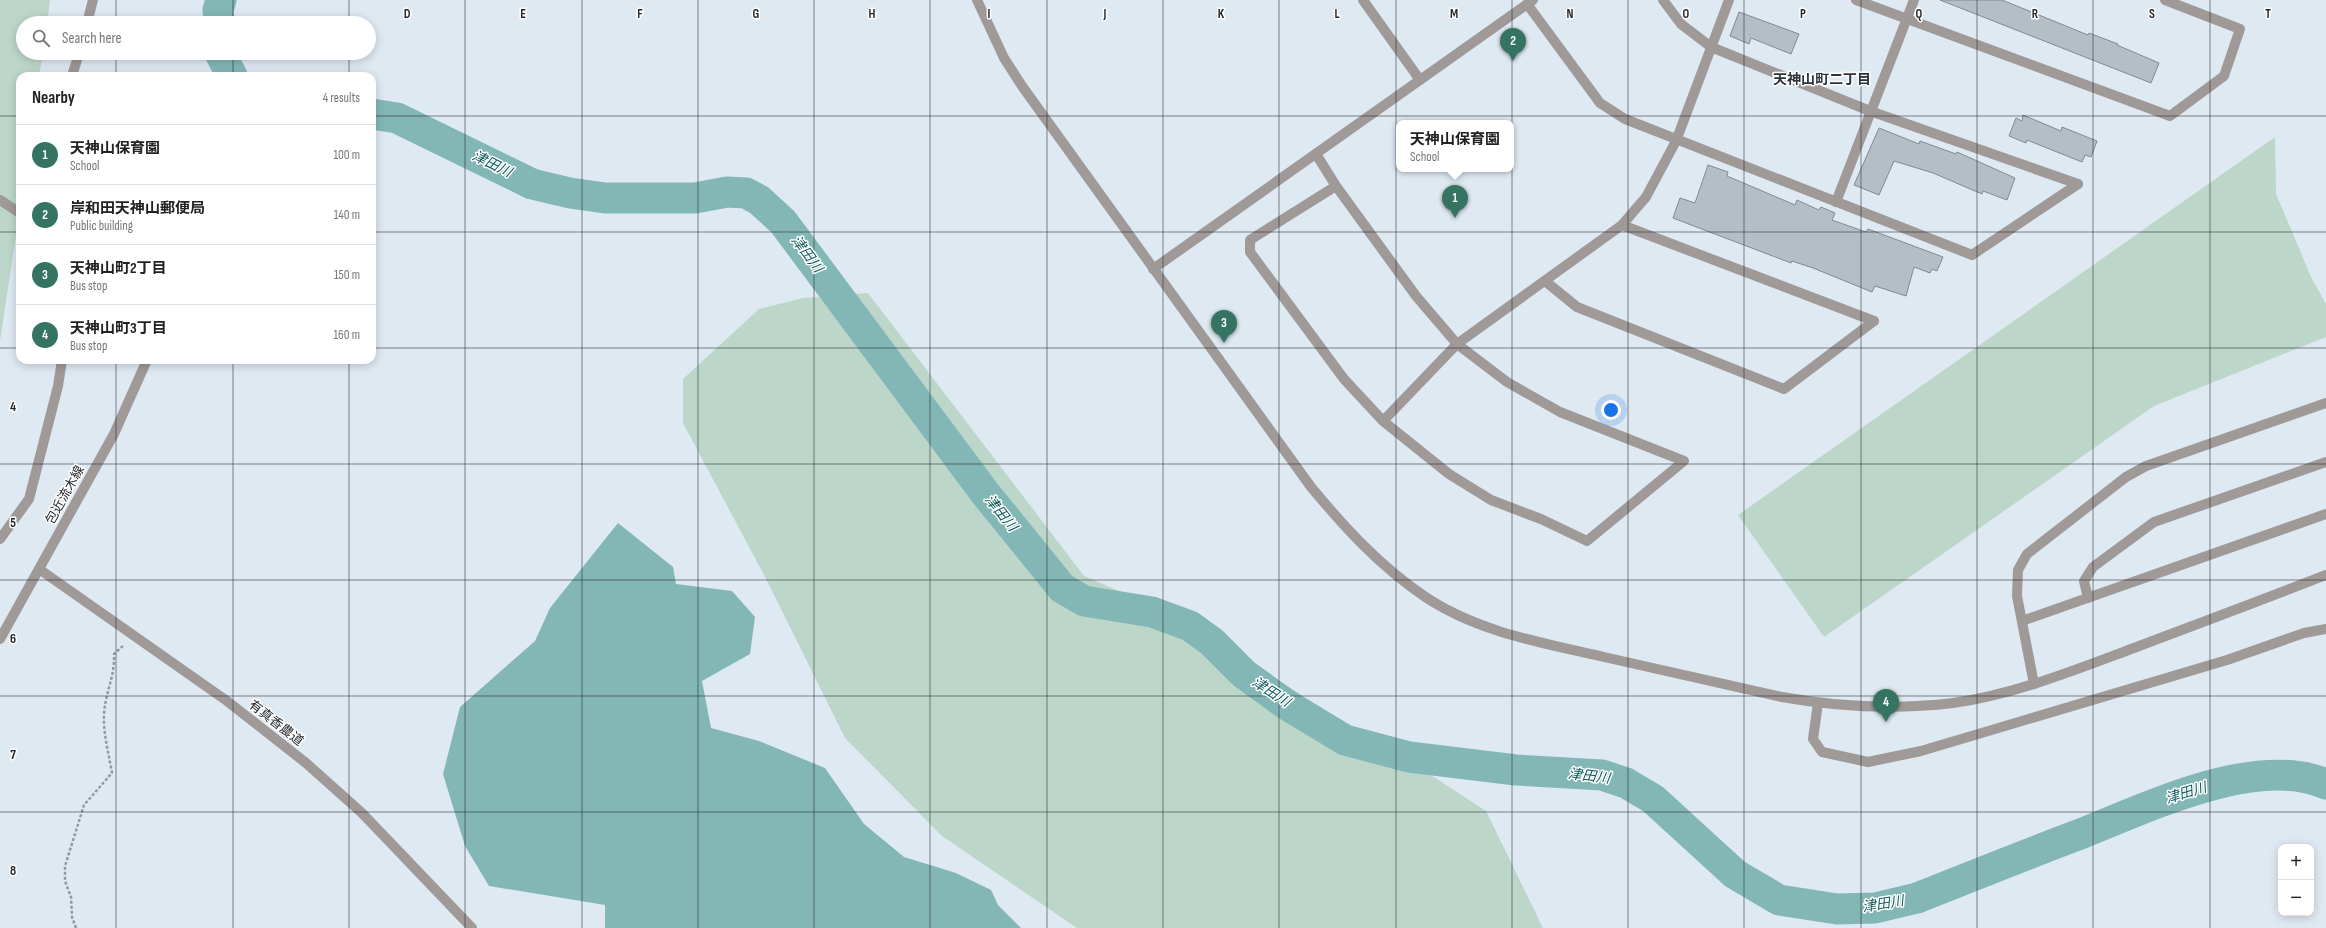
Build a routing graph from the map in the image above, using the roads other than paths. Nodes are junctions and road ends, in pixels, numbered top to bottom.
1 (93, 0) edge
2 (977, 0) edge
3 (1363, 0) edge
4 (1663, 0) edge
5 (1729, 0) edge
6 (1856, 0) edge
7 (1914, 0) edge
8 (2165, 0) edge
9 (1530, 2) edge
10 (89, 16) edge
11 (1907, 19) junction
12 (1711, 47) junction
13 (77, 60) edge
14 (73, 72) edge
15 (1420, 80) junction
16 (1870, 111) junction
17 (1676, 141) junction
18 (1316, 154) junction
19 (1336, 186) junction
20 (0, 200) edge
21 (1836, 202) junction
22 (16, 210) edge
23 (1622, 225) junction
24 (1153, 269) junction
25 (1544, 280) junction
26 (1457, 344) junction
27 (61, 364) edge
28 (145, 364) edge
29 (2326, 403) edge
30 (1383, 421) junction
31 (2326, 462) edge
32 (2326, 514) edge
33 (0, 539) edge
34 (39, 569) junction
35 (2326, 575) edge
36 (2088, 598) junction
37 (2022, 621) junction
38 (2326, 629) edge
39 (0, 639) edge
40 (2034, 684) junction
41 (1818, 703) junction
42 (472, 928) edge

1 - 10 street
2 - 24 street
3 - 15 street
4 - 12 street
5 - 12 street
6 - 11 street
7 - 11 street
8 - 11 street
9 - 15 street
9 - 17 street
11 - 16 street
12 - 16 street
12 - 17 street
13 - 14 street
15 - 18 street
16 - 21 street
16 - 21 street
17 - 21 street
17 - 23 street
18 - 19 street
18 - 24 street
19 - 26 street
19 - 30 street
20 - 22 street
23 - 25 street
23 - 25 street
24 - 41 street
25 - 26 street
26 - 30 street
26 - 30 street
27 - 33 street
28 - 34 street, 包近流木線
29 - 37 street
31 - 36 street
32 - 36 street
34 - 39 street, 包近流木線
34 - 42 street, 有真香農道
35 - 40 street
36 - 37 street
37 - 40 street
38 - 41 street
40 - 41 street

